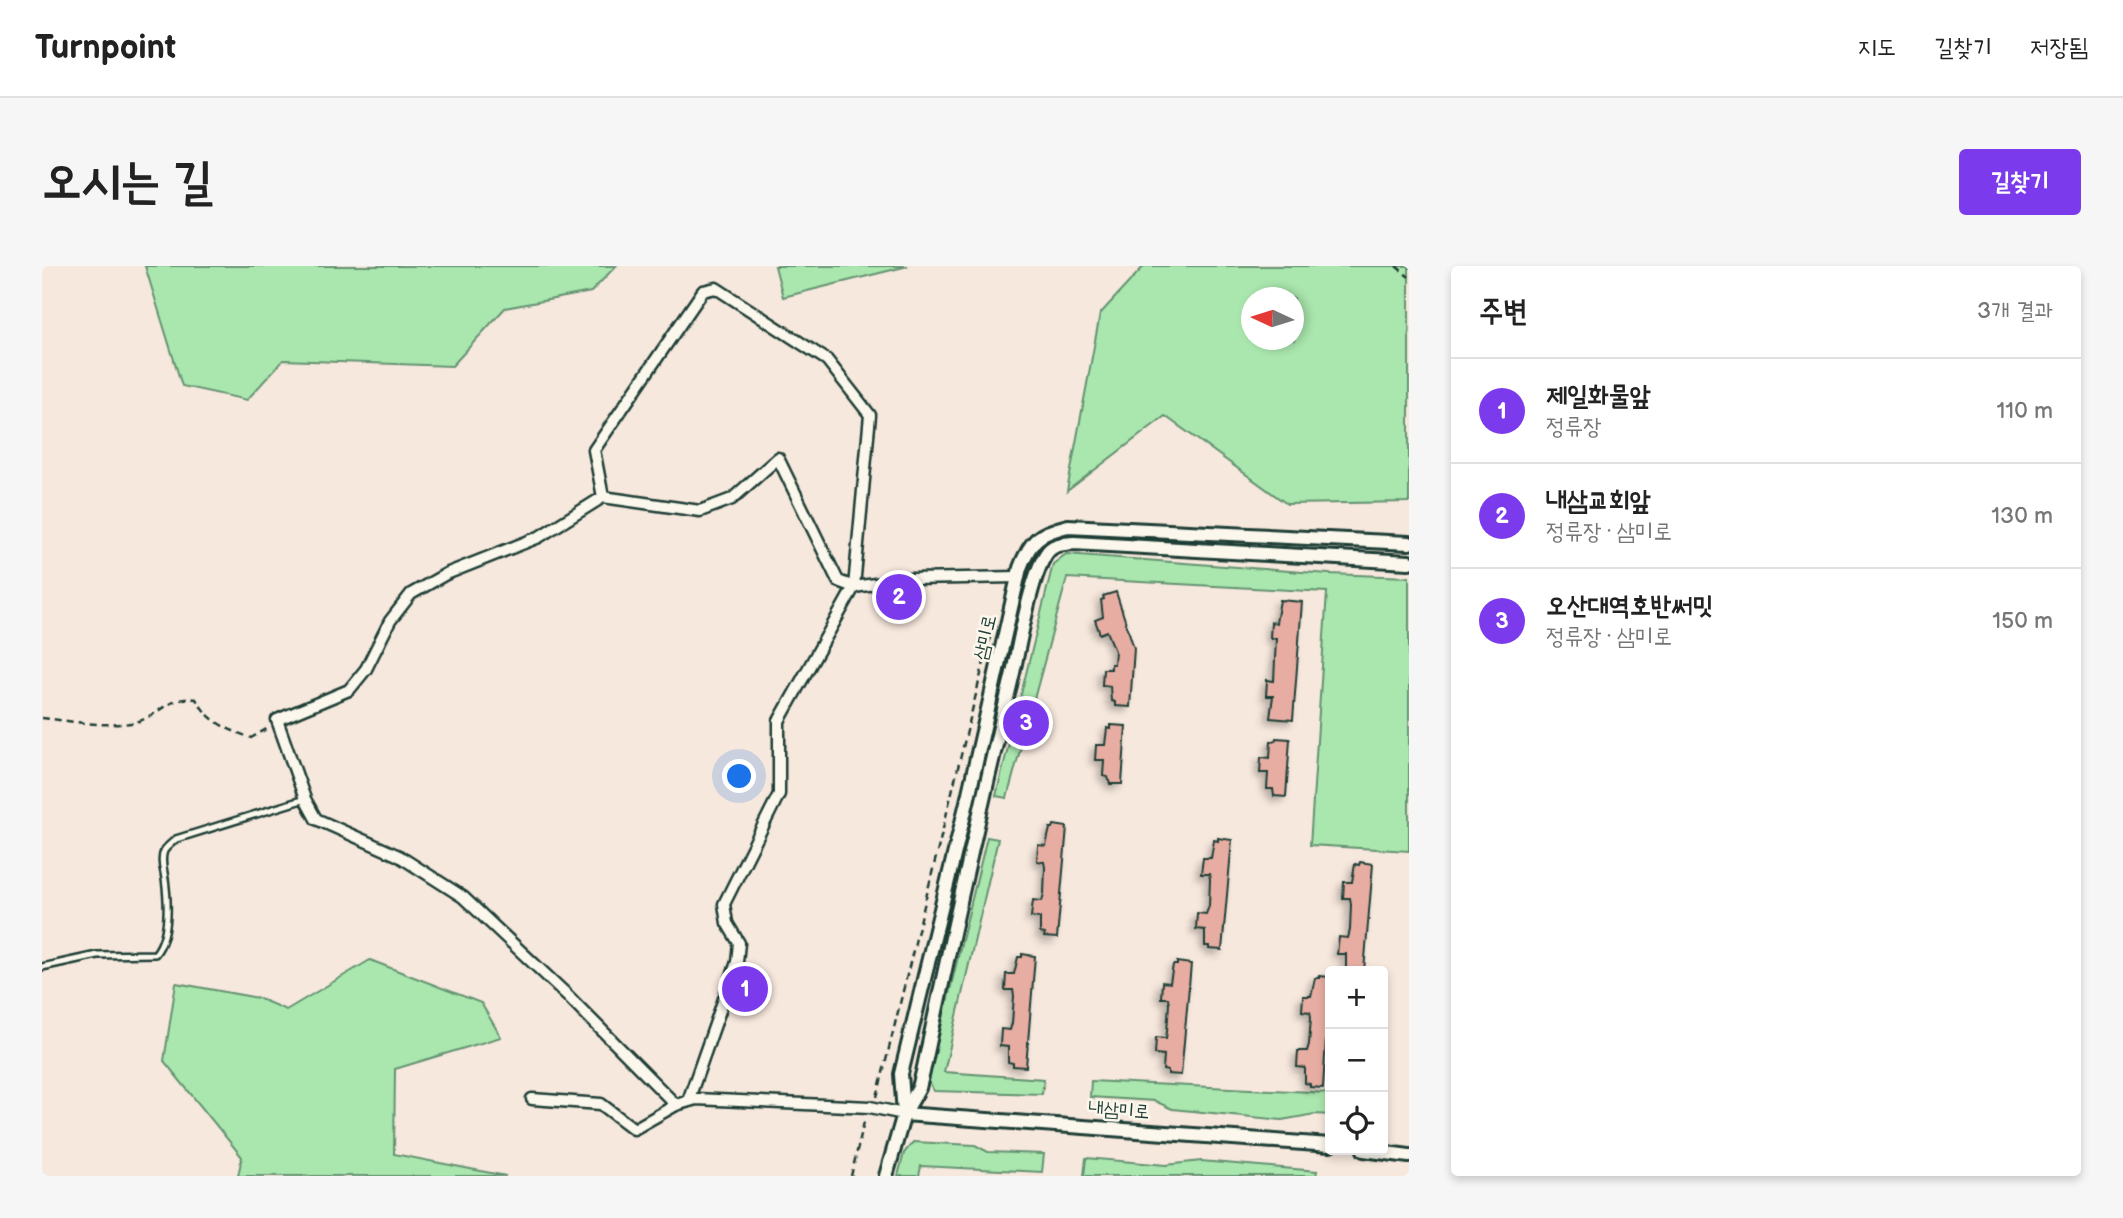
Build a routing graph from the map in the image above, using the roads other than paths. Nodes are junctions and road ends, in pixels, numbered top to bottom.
1 (603, 498) junction
2 (1409, 543) edge
3 (1409, 562) edge
4 (1018, 576) junction
5 (854, 587) junction
6 (304, 799) junction
7 (42, 967) edge
8 (532, 1098) dead end
9 (688, 1101) junction
10 (676, 1105) junction
11 (904, 1114) junction
12 (1325, 1145) edge
13 (1388, 1153) edge
14 (1409, 1156) edge
15 (886, 1176) edge

1 - 5 street
1 - 5 street
1 - 6 street
2 - 4 street, 삼미로
3 - 11 street, 삼미로
4 - 5 street
4 - 11 street, 삼미로
5 - 9 street
6 - 7 lane
6 - 10 street
8 - 10 street
9 - 10 street
9 - 11 street
11 - 12 street, 내삼미로
11 - 15 street, 삼미로
13 - 14 street

